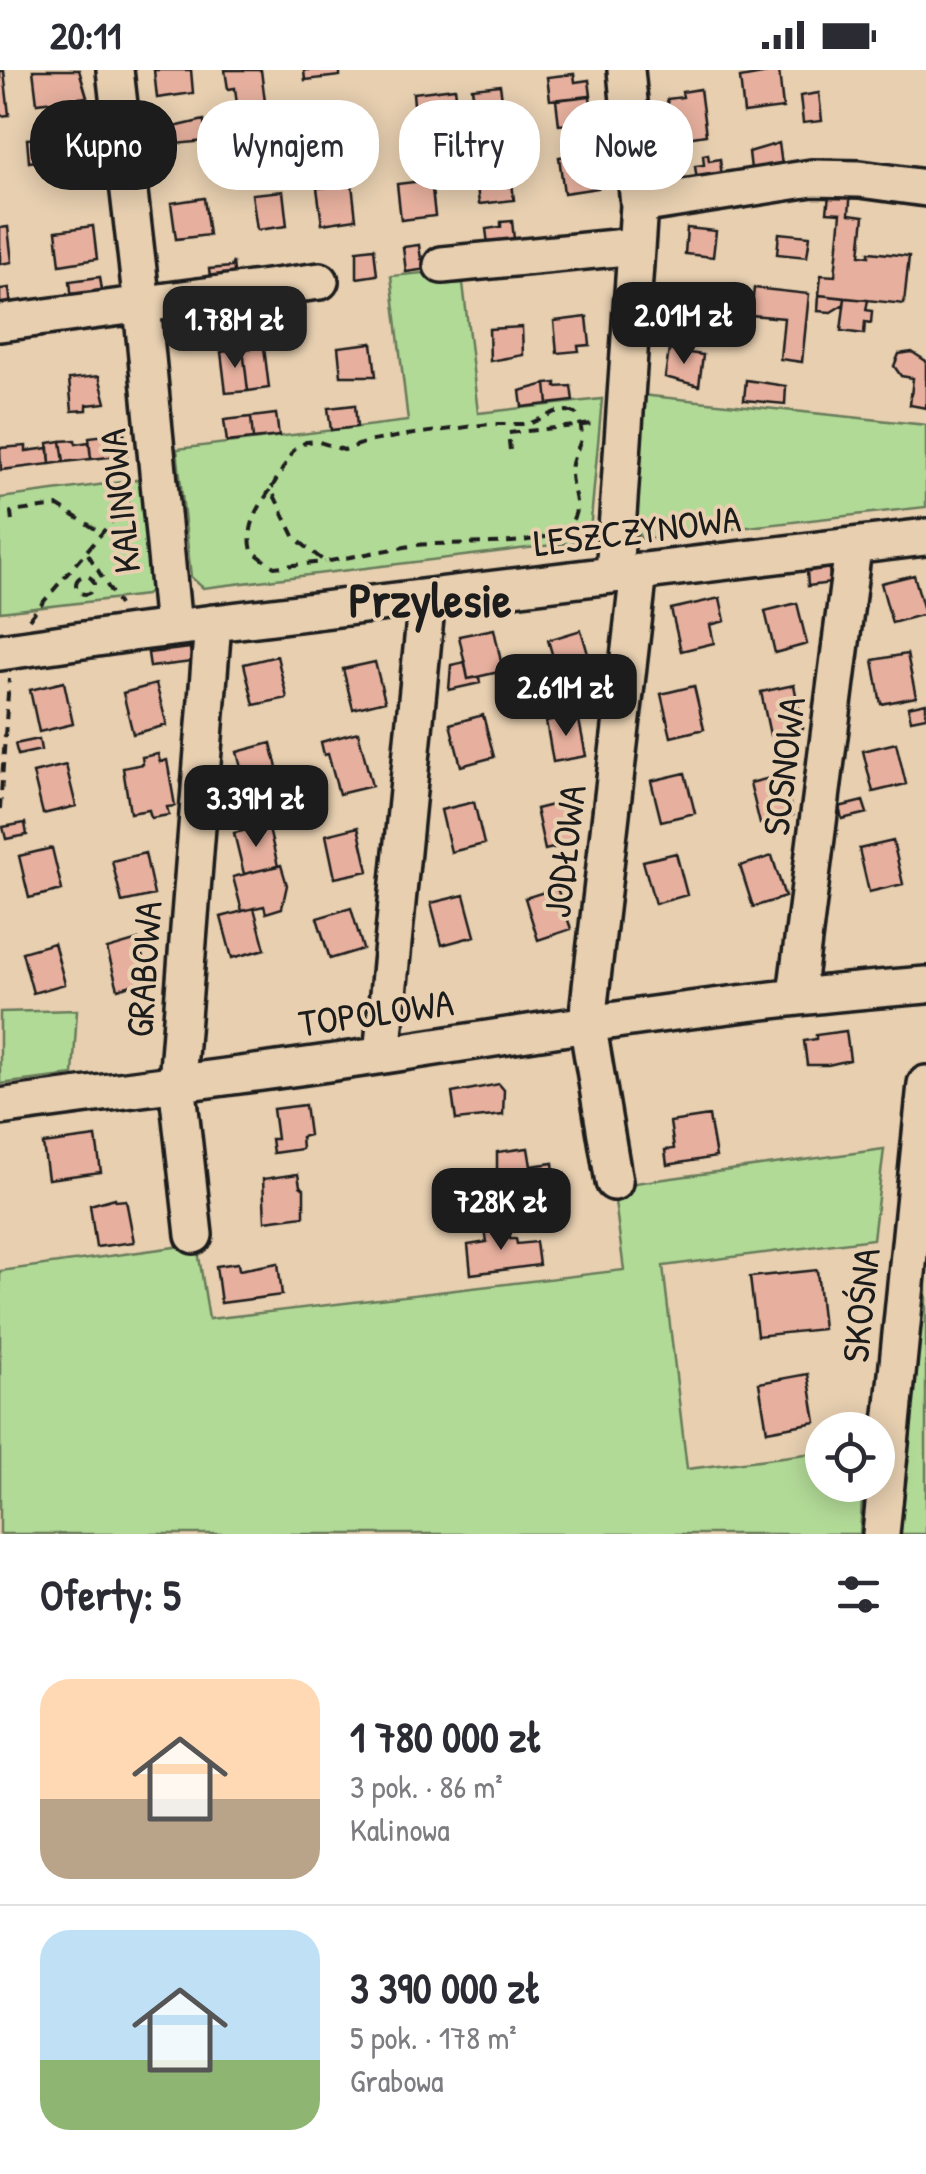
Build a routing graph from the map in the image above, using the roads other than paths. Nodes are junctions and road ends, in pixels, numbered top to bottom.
1 (115, 70) edge
2 (626, 70) edge
3 (926, 188) edge
4 (639, 205) junction
5 (636, 246) junction
6 (442, 265) dead end
7 (320, 282) dead end
8 (142, 305) junction
9 (0, 322) edge
10 (926, 537) edge
11 (854, 548) junction
12 (626, 572) junction
13 (427, 598) junction
14 (213, 623) junction
15 (174, 628) junction
16 (4, 662) edge
17 (926, 985) edge
18 (796, 995) junction
19 (586, 1022) junction
20 (382, 1055) junction
21 (177, 1082) junction
22 (926, 1084) edge
23 (0, 1108) edge
24 (614, 1182) dead end
25 (194, 1235) dead end
26 (881, 1534) edge

1 - 8 street, KALINOWA
2 - 4 street, JODŁOWA
3 - 4 street
4 - 5 street, JODŁOWA
5 - 6 street
5 - 12 street, JODŁOWA
7 - 8 street
8 - 9 street
8 - 15 street, KALINOWA
10 - 11 street, LESZCZYNOWA
11 - 12 street, LESZCZYNOWA
11 - 18 street, SOSNOWA
12 - 13 street, LESZCZYNOWA
12 - 19 street, JODŁOWA
13 - 14 street, LESZCZYNOWA
13 - 20 street
14 - 15 street, LESZCZYNOWA
14 - 21 street, GRABOWA
15 - 16 street, LESZCZYNOWA
17 - 18 street, TOPOLOWA
18 - 19 street, TOPOLOWA
19 - 20 street, TOPOLOWA
19 - 24 street
20 - 21 street, TOPOLOWA
21 - 23 street, TOPOLOWA
21 - 25 street
22 - 26 street, SKOŚNA

